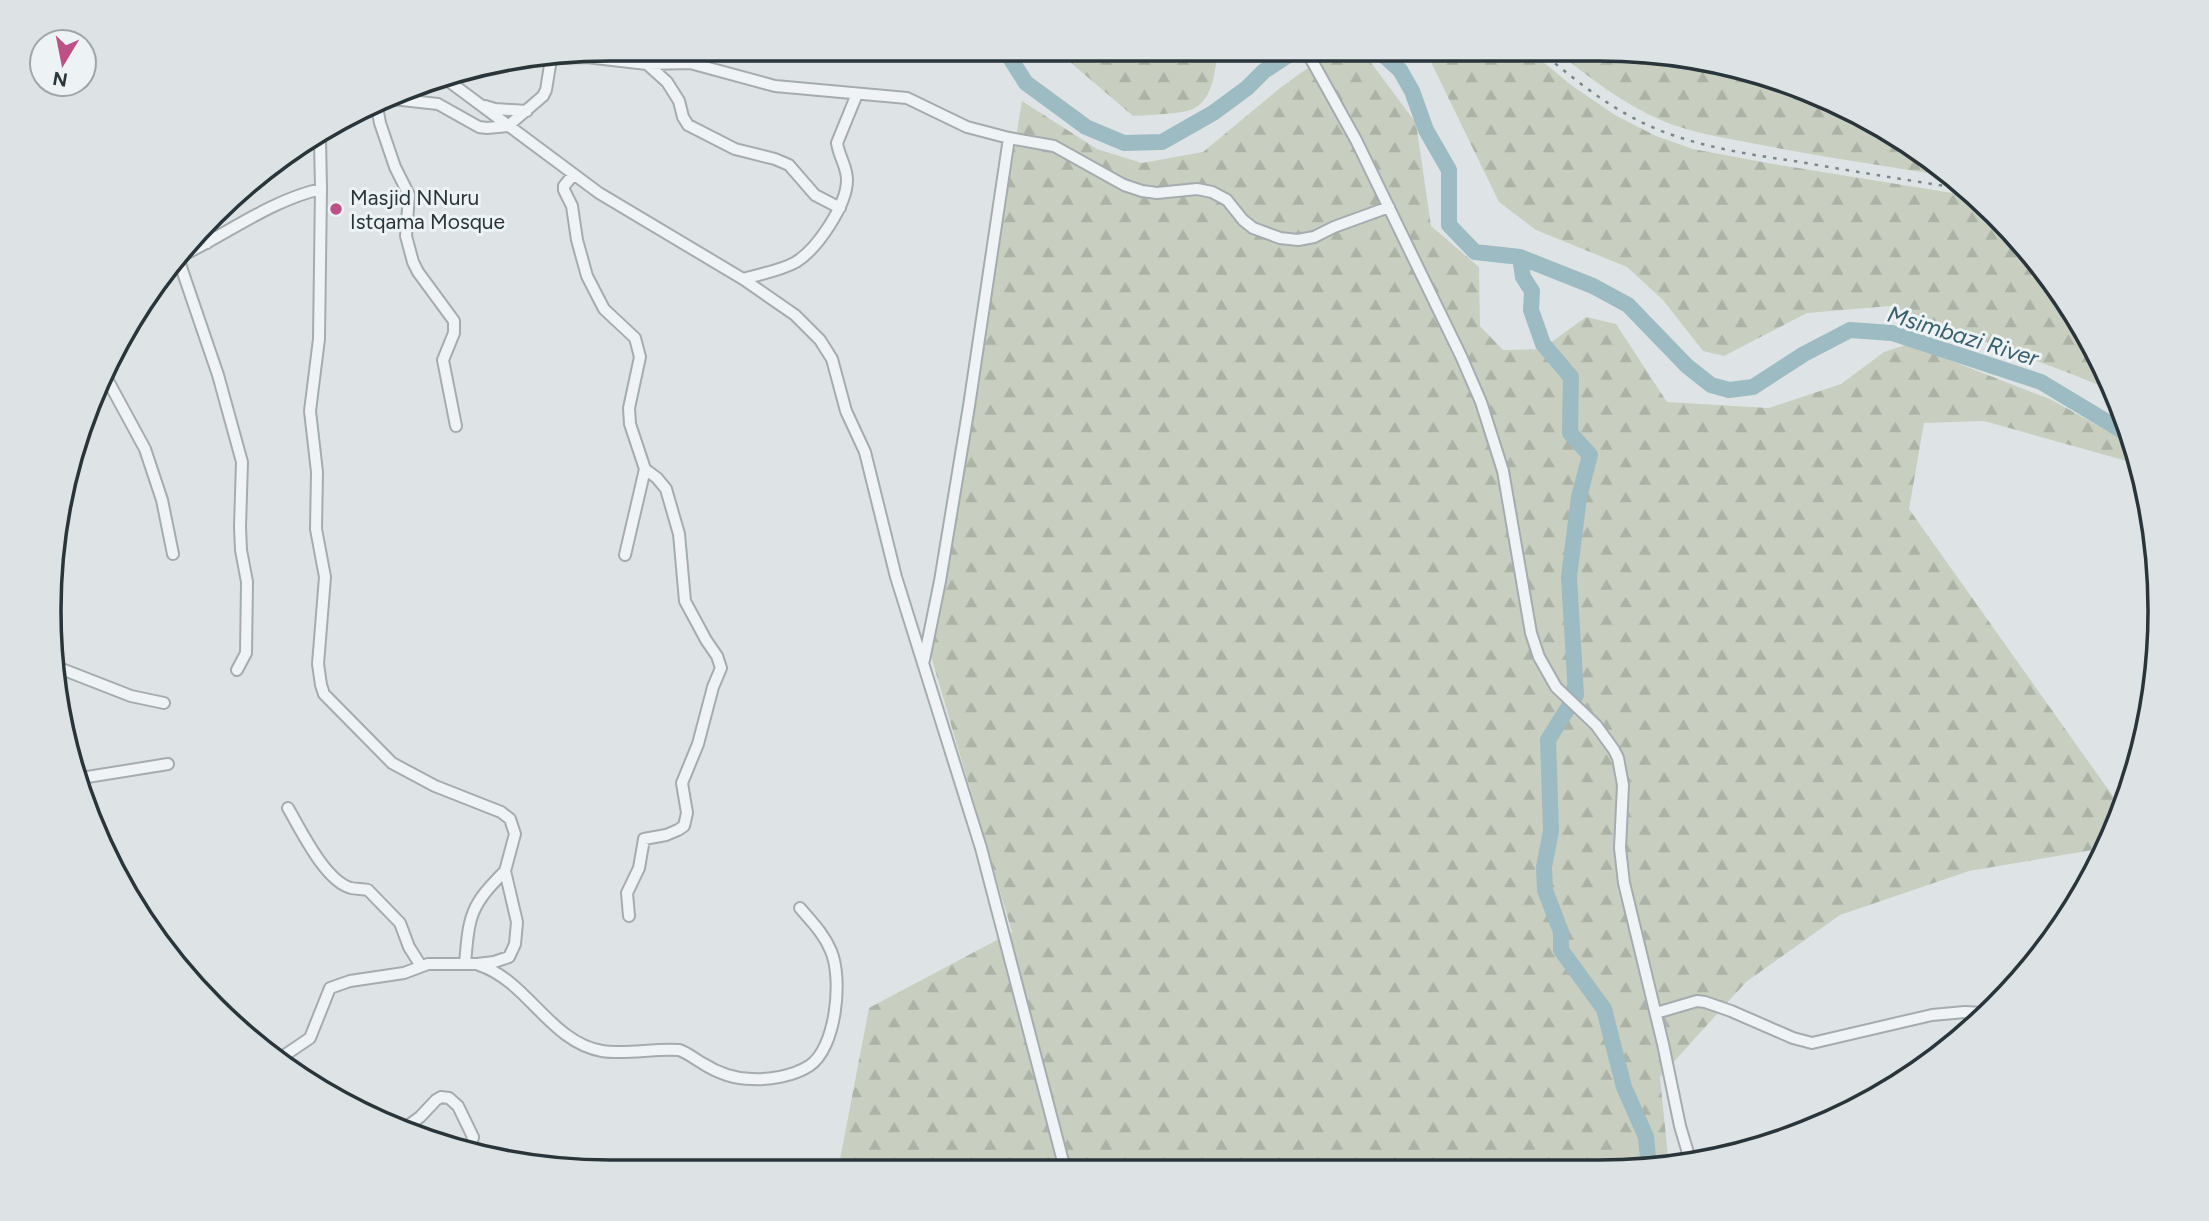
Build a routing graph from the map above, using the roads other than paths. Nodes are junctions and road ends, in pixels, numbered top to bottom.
1 (639, 61) edge
2 (1313, 61) edge
3 (690, 63) joint
4 (647, 64) junction
5 (550, 65) edge
6 (458, 83) edge
7 (453, 84) edge
8 (857, 94) junction
9 (407, 101) edge
10 (527, 110) junction
11 (378, 113) edge
12 (509, 126) junction
13 (1009, 138) junction
14 (320, 145) edge
15 (573, 174) junction
16 (321, 189) junction
17 (840, 208) junction
18 (1389, 208) junction
19 (207, 238) edge
20 (206, 243) junction
21 (199, 246) edge
22 (181, 268) edge
23 (743, 279) junction
24 (110, 385) edge
25 (456, 426) dead end
26 (645, 469) junction
27 (173, 554) dead end
28 (625, 555) dead end
29 (925, 665) junction
30 (65, 670) edge
31 (237, 670) dead end
32 (164, 703) dead end
33 (168, 764) dead end
34 (87, 777) edge
35 (288, 808) dead end
36 (505, 871) junction
37 (800, 908) dead end
38 (629, 916) dead end
39 (471, 964) junction
40 (421, 966) junction
41 (1972, 1012) edge
42 (1656, 1013) junction
43 (287, 1054) edge
44 (412, 1123) edge
45 (472, 1142) edge
46 (1687, 1152) edge
47 (1063, 1160) edge

1 - 4 street
2 - 18 street
3 - 4 street
3 - 8 street
4 - 17 street
5 - 10 street
6 - 10 street
7 - 12 street
8 - 13 street
8 - 17 street
9 - 12 street
10 - 12 street
11 - 25 street
12 - 15 street
13 - 18 street
13 - 29 street
14 - 16 street
15 - 23 street
15 - 26 street
16 - 20 street
16 - 36 street
17 - 23 street
18 - 42 street
19 - 20 street
20 - 21 street
22 - 31 street
23 - 29 street
24 - 27 street
26 - 28 street
26 - 38 street
29 - 47 street
30 - 32 street
33 - 34 street
35 - 40 street
36 - 39 street
36 - 39 street
37 - 39 street
39 - 40 street
40 - 43 street
41 - 42 street
42 - 46 street
44 - 45 street

